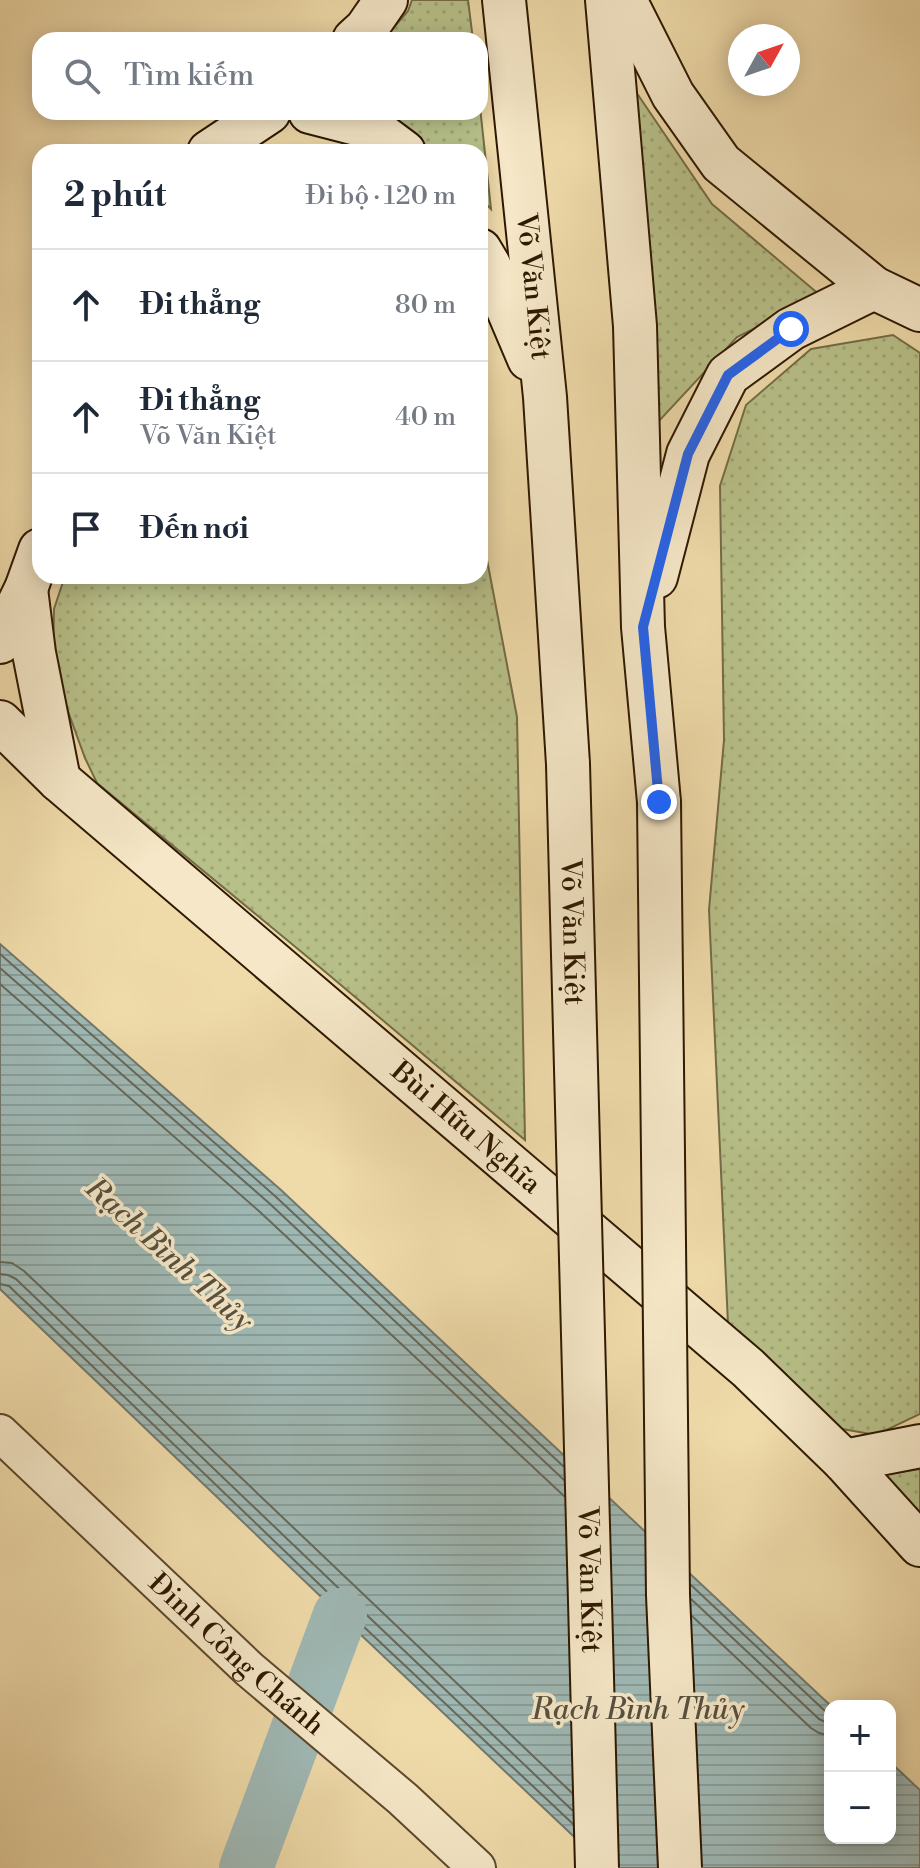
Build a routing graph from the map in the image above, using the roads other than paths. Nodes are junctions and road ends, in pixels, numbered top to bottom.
1 (386, 0) edge
2 (504, 0) edge
3 (607, 0) edge
4 (625, 0) edge
5 (363, 32) edge
6 (257, 120) edge
7 (341, 120) edge
8 (221, 144) edge
9 (393, 144) edge
10 (488, 263) edge
11 (874, 288) junction
12 (920, 310) edge
13 (545, 397) junction
14 (32, 550) edge
15 (32, 559) edge
16 (13, 579) edge
17 (643, 627) junction
18 (0, 642) edge
19 (0, 722) edge
20 (59, 780) junction
21 (0, 1433) edge
22 (920, 1446) edge
23 (844, 1461) junction
24 (920, 1545) edge
25 (477, 1868) edge
26 (597, 1868) edge
27 (680, 1868) edge

1 - 5 main road
2 - 13 main road, Võ Văn Kiệt
3 - 17 main road
4 - 11 main road
6 - 8 main road
7 - 9 main road
10 - 13 main road
11 - 12 main road
11 - 17 main road
13 - 26 main road, Võ Văn Kiệt, bridge
14 - 16 main road
15 - 16 main road
16 - 18 main road
16 - 20 main road
17 - 27 main road, bridge
19 - 20 main road, Bùi Hữu Nghĩa
20 - 23 main road, Bùi Hữu Nghĩa
21 - 25 street, Đinh Công Chánh
22 - 23 main road
23 - 24 main road, Bùi Hữu Nghĩa

